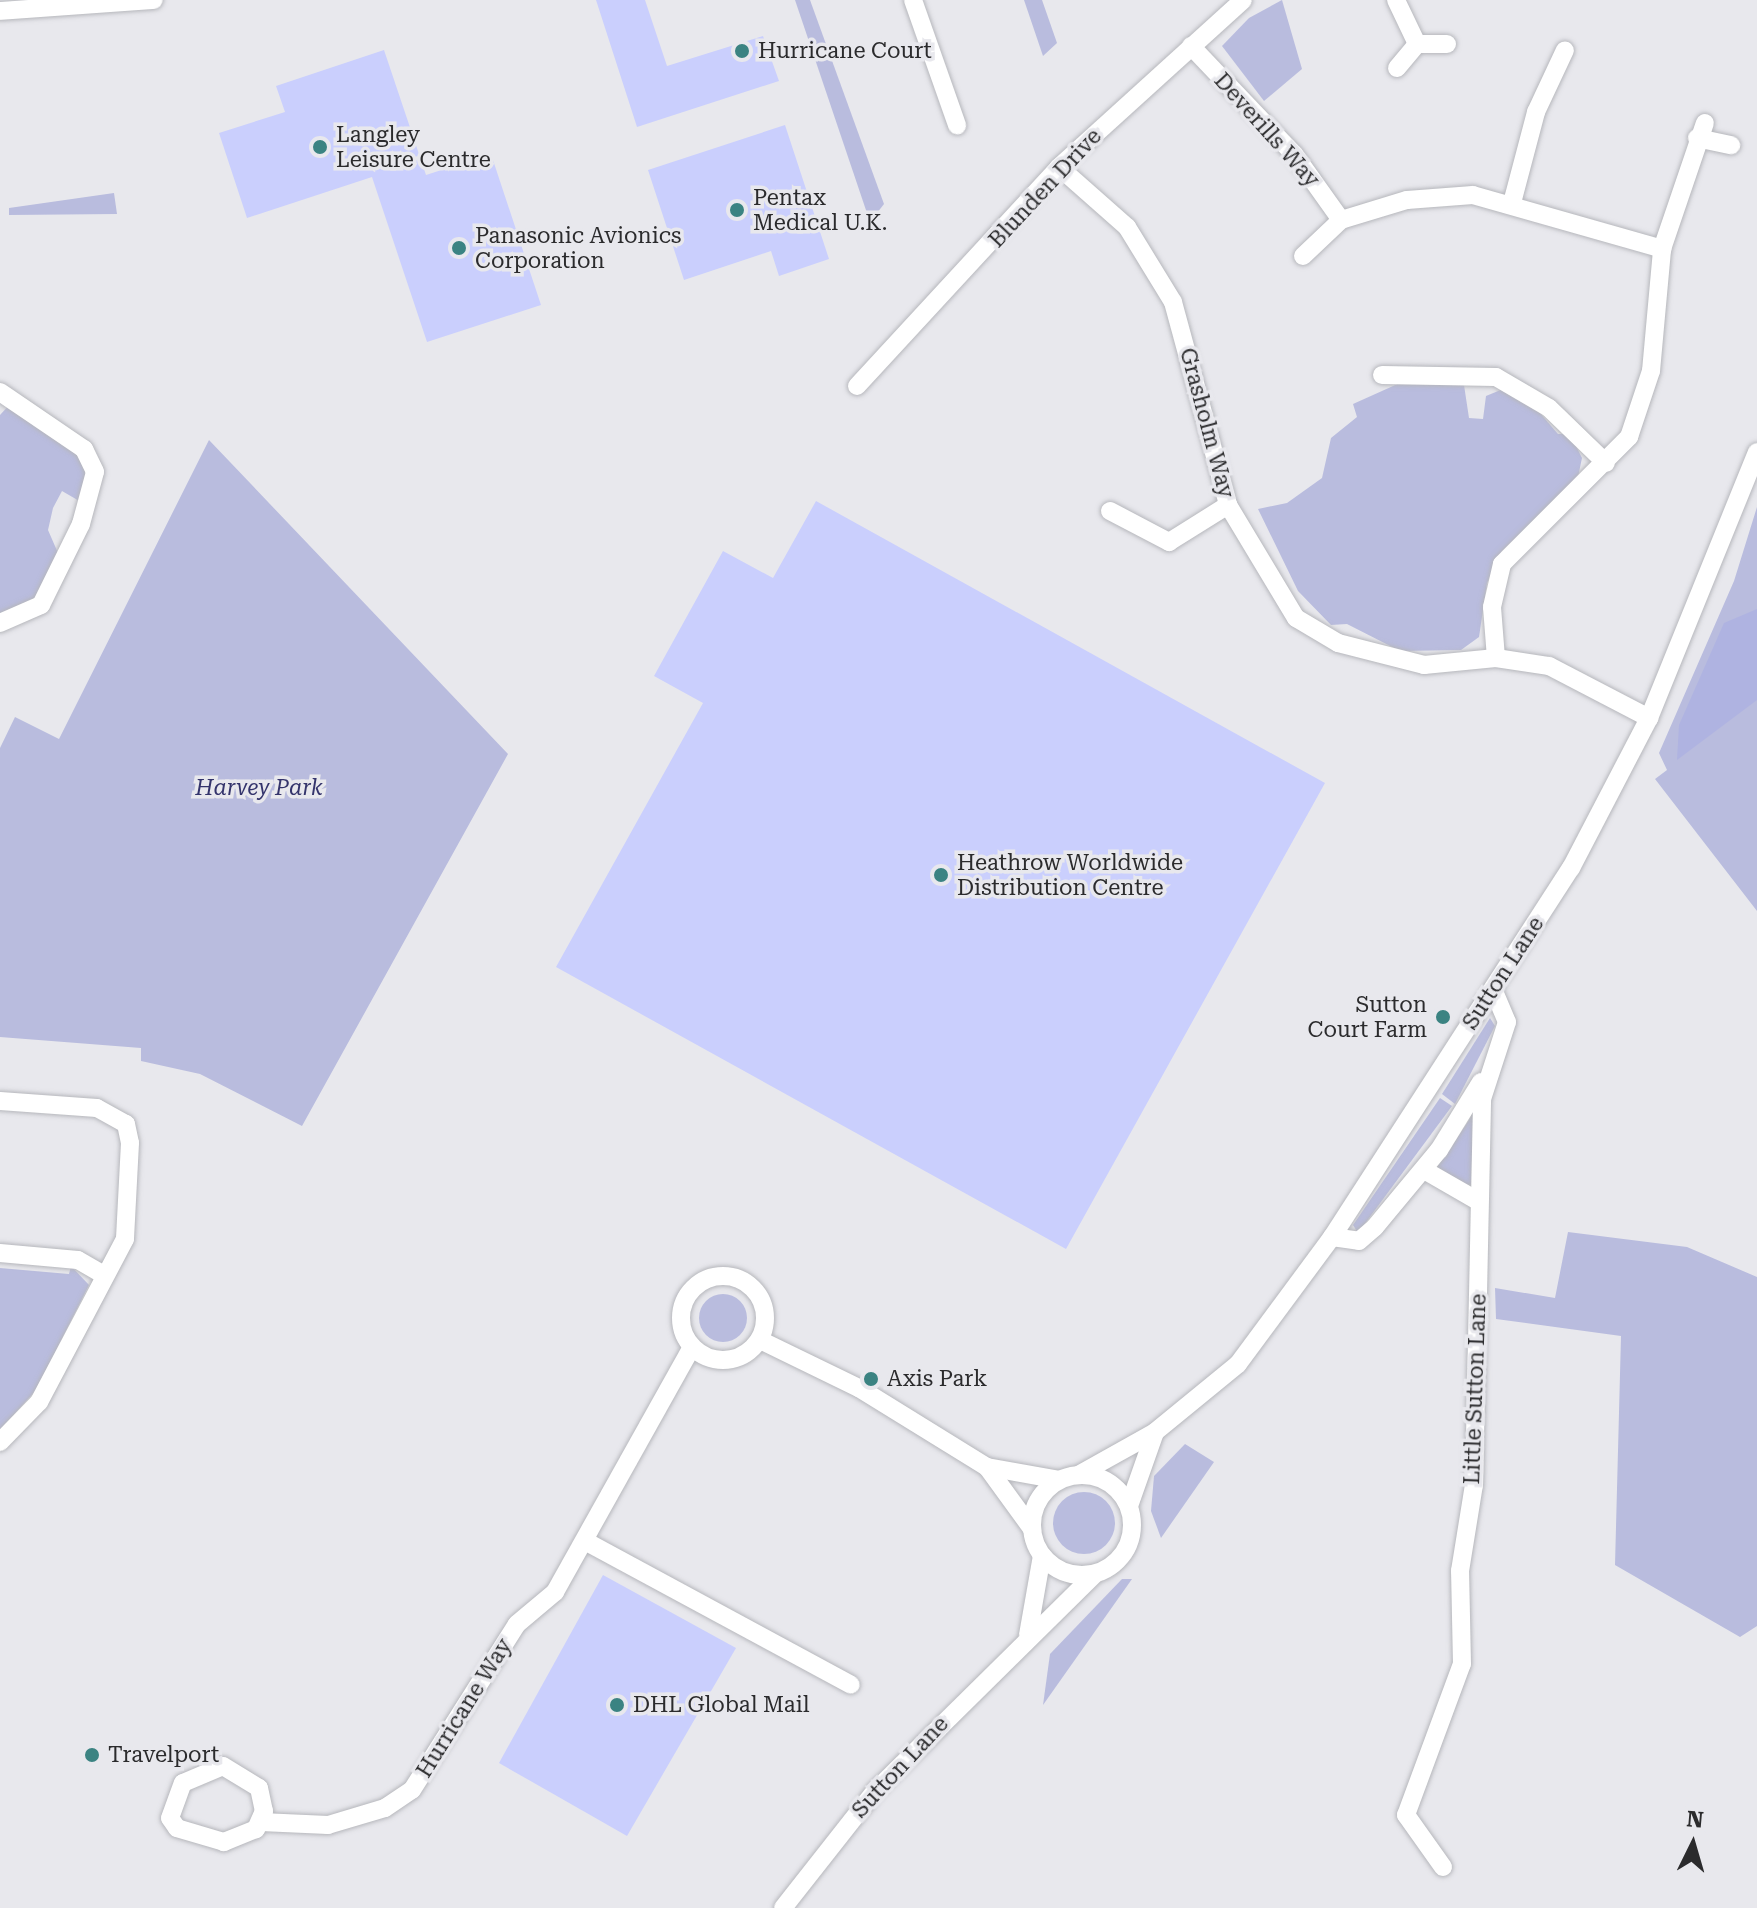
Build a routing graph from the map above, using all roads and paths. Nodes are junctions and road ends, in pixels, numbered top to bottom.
1 (154, 0) edge
2 (913, 0) edge
3 (1243, 0) edge
4 (1396, 0) edge
5 (0, 11) edge
6 (1417, 44) junction
7 (1447, 44) dead end
8 (1191, 46) junction
9 (1565, 50) dead end
10 (1397, 68) dead end
11 (957, 125) dead end
12 (1731, 145) dead end
13 (1059, 167) junction
14 (1512, 203) junction
15 (1341, 220) junction
16 (1662, 249) junction
17 (1303, 256) dead end
18 (1382, 375) dead end
19 (857, 386) dead end
20 (0, 392) edge
21 (1757, 452) edge
22 (1606, 463) junction
23 (1228, 505) junction
24 (1110, 511) dead end
25 (0, 623) edge
26 (1496, 658) junction
27 (1649, 718) junction
28 (1493, 989) junction
29 (1486, 1073) junction
30 (0, 1101) edge
31 (1424, 1170) junction
32 (1478, 1201) junction
33 (1332, 1237) junction
34 (0, 1253) edge
35 (104, 1275) junction
36 (760, 1340) junction
37 (692, 1347) junction
38 (1155, 1432) junction
39 (0, 1442) edge
40 (987, 1467) junction
41 (1080, 1474) junction
42 (1059, 1480) junction
43 (1129, 1506) junction
44 (1032, 1529) junction
45 (585, 1541) junction
46 (1042, 1556) junction
47 (1095, 1574) junction
48 (1028, 1635) junction
49 (851, 1685) dead end
50 (261, 1822) junction
51 (1443, 1867) dead end
52 (783, 1908) edge

1 - 5 street
2 - 11 street
3 - 8 street, Blunden Drive
4 - 6 street
6 - 7 street
6 - 10 street
8 - 13 street, Blunden Drive
8 - 15 street, Deverills Way
9 - 14 street
12 - 16 street
13 - 19 street, Blunden Drive
13 - 23 street, Grasholm Way
14 - 15 street
14 - 16 street
15 - 17 street
16 - 22 street
18 - 22 street
20 - 25 street
21 - 27 street, Sutton Lane
22 - 26 street
23 - 24 street
23 - 26 street, Grasholm Way
26 - 27 street, Grasholm Way
27 - 28 street, Sutton Lane
28 - 29 street, Little Sutton Lane
28 - 33 street, Sutton Lane
29 - 31 street
29 - 32 street, Little Sutton Lane
30 - 35 street
31 - 32 street
31 - 33 street
32 - 51 street, Little Sutton Lane
33 - 38 street, Sutton Lane
34 - 35 street
35 - 39 street
36 - 37 street
36 - 37 street
36 - 40 street
37 - 45 street, Hurricane Way
38 - 41 street, Sutton Lane
38 - 43 street
40 - 42 street
40 - 44 street
41 - 42 street
41 - 43 street
42 - 44 street
43 - 47 street
44 - 46 street
45 - 49 street
45 - 50 street, Hurricane Way
46 - 47 street
46 - 48 street
47 - 48 street, Sutton Lane
48 - 52 street, Sutton Lane
50 - 50 street

